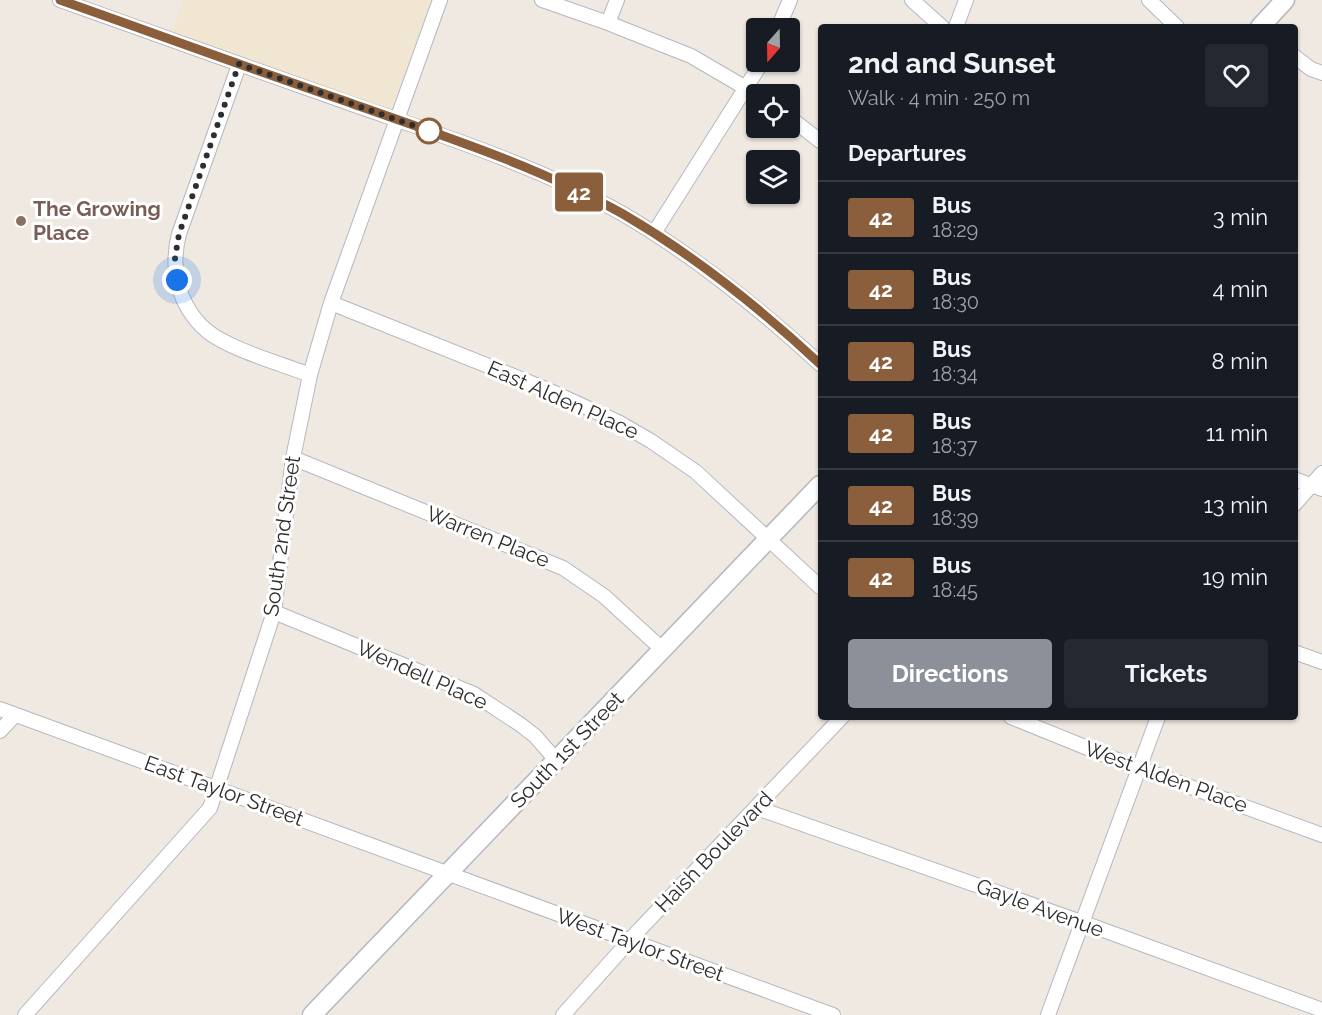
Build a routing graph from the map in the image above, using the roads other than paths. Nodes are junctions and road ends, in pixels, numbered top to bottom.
1 (60, 0) edge
2 (440, 0) edge
3 (542, 0) edge
4 (617, 0) edge
5 (790, 0) edge
6 (912, 0) edge
7 (966, 0) edge
8 (1149, 0) edge
9 (1286, 0) edge
10 (782, 18) edge
11 (608, 23) junction
12 (939, 24) edge
13 (957, 24) edge
14 (1174, 24) edge
15 (1263, 24) edge
16 (1298, 59) edge
17 (239, 64) junction
18 (1322, 73) edge
19 (746, 88) edge
20 (746, 101) edge
21 (398, 120) junction
22 (800, 126) edge
23 (818, 139) edge
24 (654, 234) junction
25 (331, 303) junction
26 (818, 362) edge
27 (310, 375) junction
28 (293, 458) junction
29 (1322, 473) edge
30 (1298, 480) edge
31 (818, 487) edge
32 (1316, 487) edge
33 (1298, 502) edge
34 (769, 538) junction
35 (818, 585) edge
36 (274, 612) junction
37 (663, 650) junction
38 (1298, 653) edge
39 (1322, 662) edge
40 (0, 709) edge
41 (15, 715) junction
42 (839, 720) edge
43 (1019, 720) edge
44 (1157, 720) edge
45 (0, 731) edge
46 (557, 761) junction
47 (1139, 768) junction
48 (216, 789) junction
49 (757, 808) junction
50 (1322, 835) edge
51 (447, 874) junction
52 (1084, 923) junction
53 (629, 941) junction
54 (1322, 1010) edge
55 (25, 1015) edge
56 (312, 1015) edge
57 (562, 1015) edge
58 (832, 1015) edge
59 (1048, 1015) edge

1 - 17 street
2 - 21 street, South 2nd Street
3 - 11 street
4 - 11 street
5 - 10 street
6 - 12 street
7 - 13 street
8 - 14 street
9 - 15 street
11 - 19 street
16 - 18 street
17 - 21 street
17 - 27 street
20 - 24 street
21 - 24 street
21 - 25 street, South 2nd Street
22 - 23 street
24 - 26 street
25 - 27 street, South 2nd Street
25 - 34 street, East Alden Place
27 - 28 street, South 2nd Street
28 - 36 street, South 2nd Street
28 - 37 street, Warren Place
29 - 32 street
30 - 32 street
31 - 34 street, South 1st Street
32 - 33 street
34 - 35 street
34 - 37 street, South 1st Street
36 - 46 street, Wendell Place
36 - 48 street, South 2nd Street
37 - 46 street, South 1st Street
38 - 39 street
40 - 41 street, East Taylor Street
41 - 45 street
41 - 48 street, East Taylor Street
42 - 49 street, Haish Boulevard
43 - 47 street, West Alden Place
44 - 47 street
46 - 51 street, South 1st Street
47 - 50 street, West Alden Place
47 - 52 street
48 - 51 street, East Taylor Street
48 - 55 street, South 2nd Street
49 - 52 street, Gayle Avenue
49 - 53 street, Haish Boulevard
51 - 53 street, West Taylor Street
51 - 56 street, South 1st Street
52 - 54 street, Gayle Avenue
52 - 59 street
53 - 57 street, Haish Boulevard
53 - 58 street, West Taylor Street

